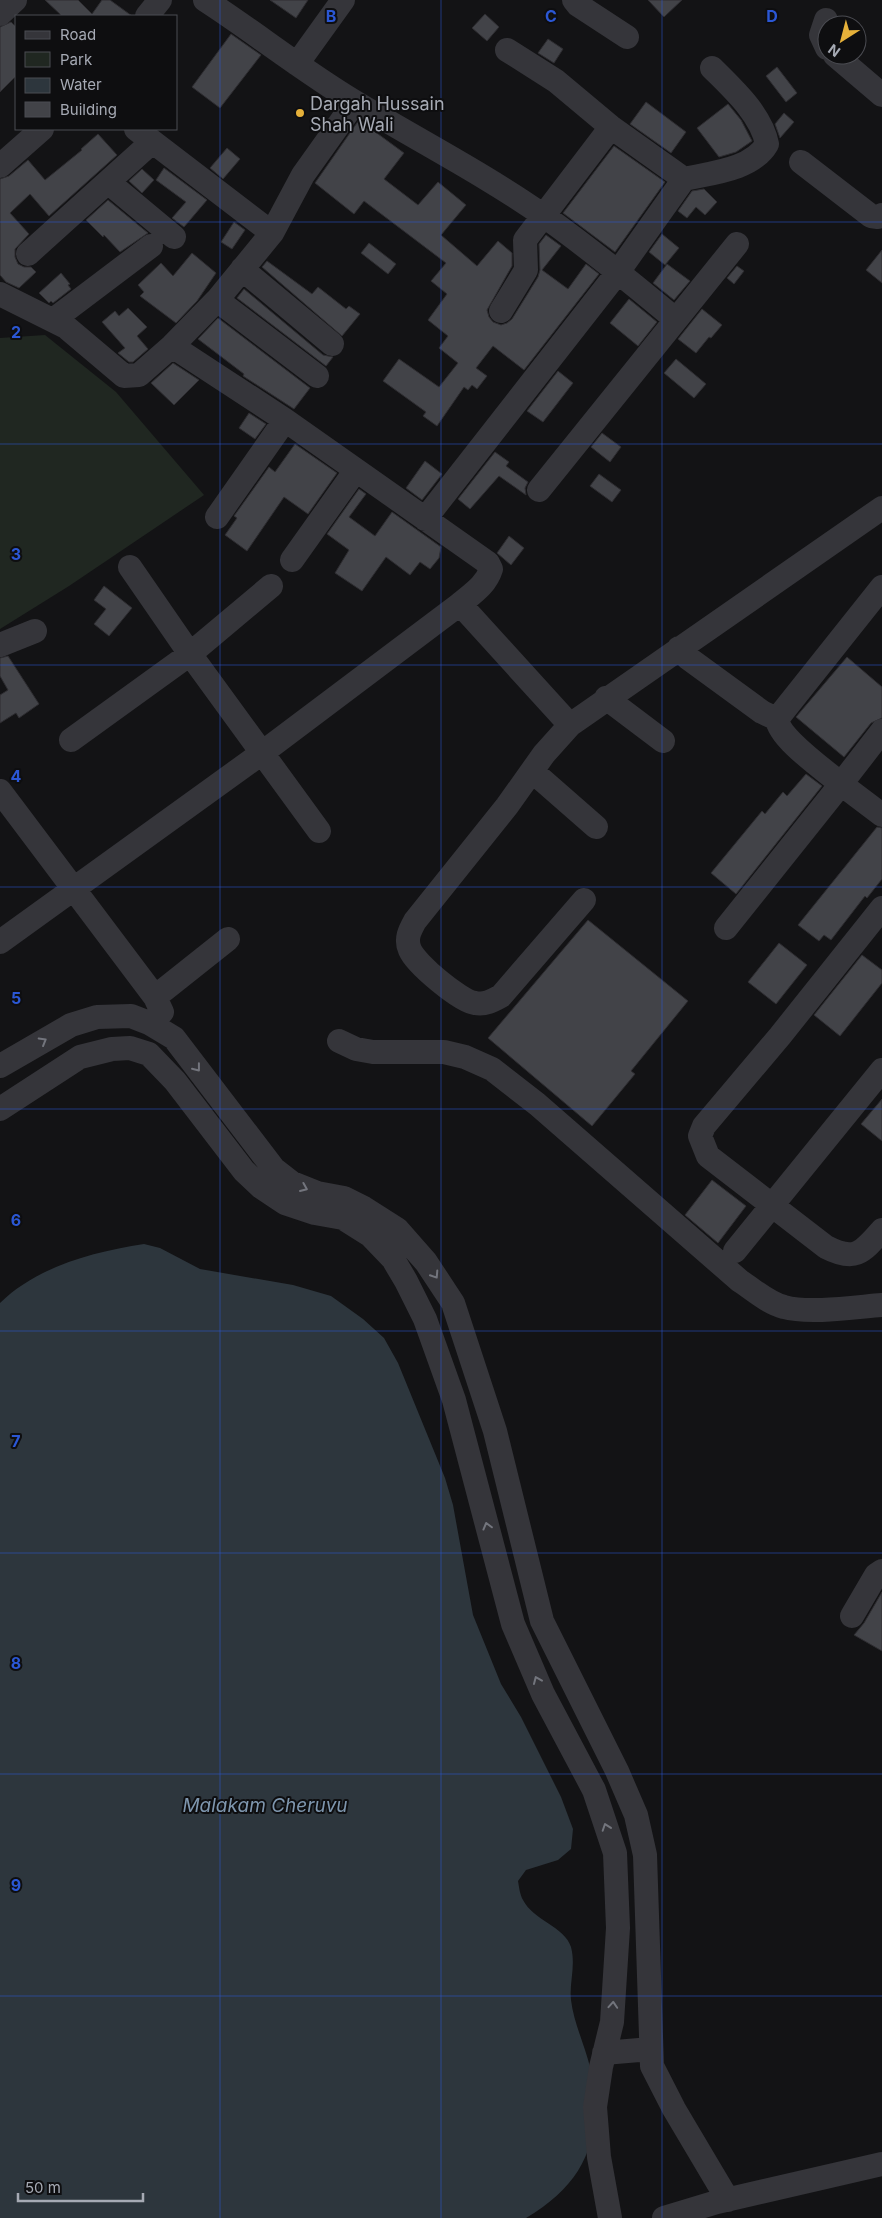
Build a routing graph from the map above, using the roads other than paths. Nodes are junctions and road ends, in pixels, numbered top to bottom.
1 (16, 0) edge
2 (160, 0) edge
3 (205, 0) edge
4 (343, 0) edge
5 (574, 0) edge
6 (234, 8) edge
7 (0, 14) edge
8 (148, 15) edge
9 (628, 37) dead end
10 (507, 50) dead end
11 (297, 64) junction
12 (847, 65) edge
13 (712, 68) dead end
14 (882, 95) edge
15 (355, 102) junction
16 (611, 127) junction
17 (41, 130) edge
18 (144, 135) edge
19 (801, 162) dead end
20 (0, 166) edge
21 (684, 179) junction
22 (108, 182) junction
23 (543, 215) junction
24 (882, 215) edge
25 (272, 233) junction
26 (174, 237) dead end
27 (737, 244) dead end
28 (151, 246) dead end
29 (28, 254) dead end
30 (242, 269) junction
31 (618, 272) junction
32 (0, 294) edge
33 (217, 300) junction
34 (501, 311) dead end
35 (675, 319) junction
36 (53, 320) junction
37 (332, 344) dead end
38 (172, 346) junction
39 (317, 376) dead end
40 (285, 420) junction
41 (356, 470) junction
42 (539, 490) dead end
43 (882, 508) edge
44 (217, 517) dead end
45 (426, 519) junction
46 (292, 560) dead end
47 (130, 567) dead end
48 (271, 586) dead end
49 (882, 587) edge
50 (460, 604) junction
51 (35, 631) dead end
52 (0, 645) edge
53 (679, 648) junction
54 (190, 654) junction
55 (606, 698) junction
56 (777, 718) junction
57 (570, 725) junction
58 (882, 731) edge
59 (71, 740) dead end
60 (663, 741) dead end
61 (262, 753) junction
62 (532, 772) junction
63 (841, 784) junction
64 (0, 791) edge
65 (882, 815) edge
66 (596, 827) dead end
67 (319, 831) dead end
68 (74, 890) junction
69 (584, 900) dead end
70 (882, 908) edge
71 (726, 928) dead end
72 (228, 938) dead end
73 (0, 942) edge
74 (155, 997) junction
75 (174, 1038) junction
76 (339, 1041) dead end
77 (0, 1066) edge
78 (882, 1070) edge
79 (0, 1109) edge
80 (268, 1178) junction
81 (771, 1205) junction
82 (377, 1228) junction
83 (882, 1230) edge
84 (735, 1251) dead end
85 (882, 1305) edge
86 (882, 1571) edge
87 (852, 1616) dead end
88 (615, 1853) junction
89 (644, 1855) junction
90 (651, 2049) junction
91 (604, 2053) junction
92 (882, 2164) edge
93 (728, 2200) junction
94 (610, 2218) edge
95 (664, 2218) edge

1 - 7 street
2 - 8 street
3 - 6 street
4 - 11 street
5 - 9 street
6 - 11 street
10 - 16 street
11 - 15 street
12 - 14 street
13 - 21 street
15 - 23 street
15 - 25 street
16 - 21 street
16 - 23 street
17 - 20 street
18 - 22 street
18 - 25 street
19 - 24 street
21 - 31 street
22 - 26 street
22 - 29 street
23 - 31 street
23 - 34 street
25 - 30 street
27 - 35 street
28 - 36 street
30 - 33 street
30 - 37 street
31 - 35 street
31 - 45 street
32 - 36 street
33 - 38 street
33 - 39 street
35 - 42 street
36 - 38 street
38 - 40 street
40 - 41 street
40 - 44 street
41 - 45 street
41 - 46 street
43 - 53 street
45 - 50 street
47 - 54 street
48 - 54 street
49 - 56 street
50 - 57 street
50 - 61 street
51 - 52 street
53 - 55 street
53 - 56 street
54 - 59 street
54 - 61 street
55 - 57 street
55 - 60 street
56 - 63 street
57 - 62 street
58 - 63 street
61 - 67 street
61 - 68 street
62 - 66 street
62 - 69 street
63 - 65 street
63 - 71 street
64 - 68 street
68 - 73 street
68 - 74 street
70 - 81 street
72 - 74 street
74 - 75 street
77 -> 75 street
75 -> 80 street
76 - 85 street
78 - 81 street
79 - 80 street
80 - 82 street
81 - 83 street
81 - 84 street
88 -> 82 street
82 -> 89 street
86 - 87 street
88 - 89 street
91 -> 88 street
89 - 90 street
90 - 91 street
90 - 93 street
91 - 94 street
92 - 93 street
93 - 95 street

